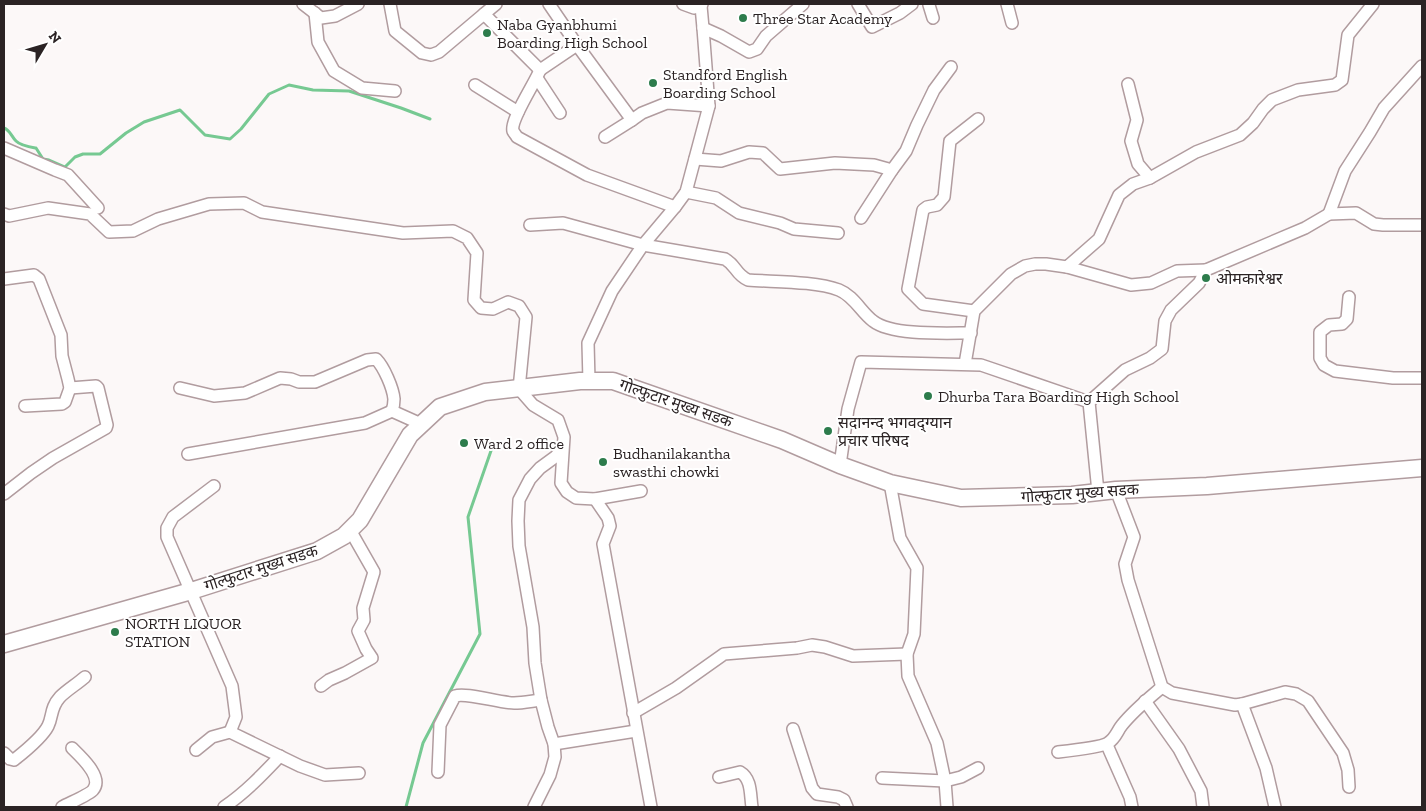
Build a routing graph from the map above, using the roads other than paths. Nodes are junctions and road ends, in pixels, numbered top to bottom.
1 (303, 4) edge
2 (358, 4) edge
3 (390, 4) edge
4 (496, 4) edge
5 (549, 4) edge
6 (683, 4) edge
7 (803, 4) edge
8 (858, 4) edge
9 (912, 4) edge
10 (931, 4) edge
11 (1006, 4) edge
12 (1373, 4) edge
13 (701, 5) edge
14 (315, 13) junction
15 (484, 14) junction
16 (933, 18) dead end
17 (1012, 23) dead end
18 (704, 28) junction
19 (577, 45) junction
20 (1422, 66) edge
21 (951, 67) dead end
22 (538, 74) junction
23 (1128, 84) dead end
24 (475, 86) dead end
25 (395, 91) dead end
26 (708, 106) junction
27 (518, 112) junction
28 (560, 113) dead end
29 (978, 119) dead end
30 (632, 120) junction
31 (605, 137) dead end
32 (4, 148) edge
33 (695, 159) junction
34 (892, 170) junction
35 (1150, 178) junction
36 (686, 192) junction
37 (98, 208) dead end
38 (675, 208) junction
39 (4, 214) edge
40 (1329, 214) junction
41 (861, 218) dead end
42 (530, 225) dead end
43 (1422, 225) edge
44 (838, 233) dead end
45 (643, 245) junction
46 (1067, 267) junction
47 (1206, 270) junction
48 (4, 279) edge
49 (1349, 297) dead end
50 (974, 311) junction
51 (971, 333) junction
52 (965, 364) junction
53 (1422, 378) edge
54 (589, 381) junction
55 (70, 388) junction
56 (180, 388) dead end
57 (520, 389) junction
58 (1089, 402) junction
59 (25, 406) dead end
60 (392, 411) junction
61 (422, 424) junction
62 (562, 449) junction
63 (188, 454) dead end
64 (840, 464) junction
65 (1422, 468) edge
66 (890, 483) junction
67 (214, 486) dead end
68 (1116, 490) junction
69 (641, 491) dead end
70 (1098, 492) junction
71 (4, 494) edge
72 (595, 499) junction
73 (350, 530) junction
74 (191, 590) junction
75 (4, 644) edge
76 (907, 654) junction
77 (84, 677) dead end
78 (321, 686) dead end
79 (1162, 687) junction
80 (541, 700) junction
81 (1145, 701) junction
82 (1242, 704) junction
83 (633, 714) junction
84 (793, 729) dead end
85 (636, 731) junction
86 (230, 732) junction
87 (554, 744) junction
88 (1107, 744) junction
89 (72, 748) dead end
90 (196, 750) dead end
91 (1058, 752) dead end
92 (4, 753) edge
93 (280, 756) junction
94 (978, 768) dead end
95 (438, 772) dead end
96 (359, 773) dead end
97 (719, 777) dead end
98 (882, 778) dead end
99 (945, 781) junction
100 (1349, 787) dead end
101 (62, 807) edge
102 (224, 807) edge
103 (534, 807) edge
104 (651, 807) edge
105 (752, 807) edge
106 (850, 807) edge
107 (947, 807) edge
108 (1132, 807) edge
109 (1203, 807) edge
110 (1275, 807) edge

1 - 14 street
2 - 14 street
3 - 15 street
4 - 15 street
5 - 19 street
6 - 13 street
7 - 18 street
8 - 9 street
10 - 16 street
11 - 17 street
12 - 35 street
13 - 18 street
14 - 25 street
15 - 22 street
18 - 26 street
19 - 22 street
19 - 30 street
20 - 40 street
21 - 34 street
22 - 27 street
22 - 28 street
23 - 35 street
24 - 27 street
26 - 30 street
26 - 33 street
27 - 38 street
29 - 50 street
30 - 31 street
32 - 37 street
33 - 34 street
33 - 36 street
34 - 41 street
35 - 46 street
36 - 38 street
36 - 44 street
38 - 45 street
39 - 57 street
40 - 43 street
40 - 47 street
42 - 45 street
45 - 51 street
45 - 54 street
46 - 47 street
46 - 50 street
47 - 58 street
48 - 55 street
49 - 53 street
50 - 51 street
51 - 52 street
52 - 58 street
52 - 64 street
54 - 57 main road, गोल्फुटार मुख्य सडक
54 - 64 main road, गोल्फुटार मुख्य सडक
55 - 59 street
55 - 71 street
56 - 60 street
57 - 61 main road, गोल्फुटार मुख्य सडक
57 - 62 street
58 - 70 street
60 - 61 street
60 - 63 street
61 - 73 main road, गोल्फुटार मुख्य सडक
62 - 72 street
62 - 80 street
64 - 66 main road, गोल्फुटार मुख्य सडक
65 - 68 main road, गोल्फुटार मुख्य सडक
66 - 70 main road, गोल्फुटार मुख्य सडक
66 - 76 street
67 - 74 street
68 - 70 main road, गोल्फुटार मुख्य सडक
68 - 79 street
69 - 72 street
72 - 83 street
73 - 74 main road, गोल्फुटार मुख्य सडक
73 - 78 street
74 - 75 main road, गोल्फुटार मुख्य सडक
74 - 86 street
76 - 83 street
76 - 99 street
77 - 92 street
79 - 81 street
79 - 82 street
80 - 87 street
80 - 95 street
81 - 88 street
81 - 109 street
82 - 100 street
82 - 110 street
83 - 85 street
84 - 106 street
85 - 87 street
85 - 104 street
86 - 90 street
86 - 93 street
87 - 103 street
88 - 91 street
88 - 108 street
89 - 101 street
93 - 96 street
93 - 102 street
94 - 99 street
97 - 105 street
98 - 99 street
99 - 107 street

